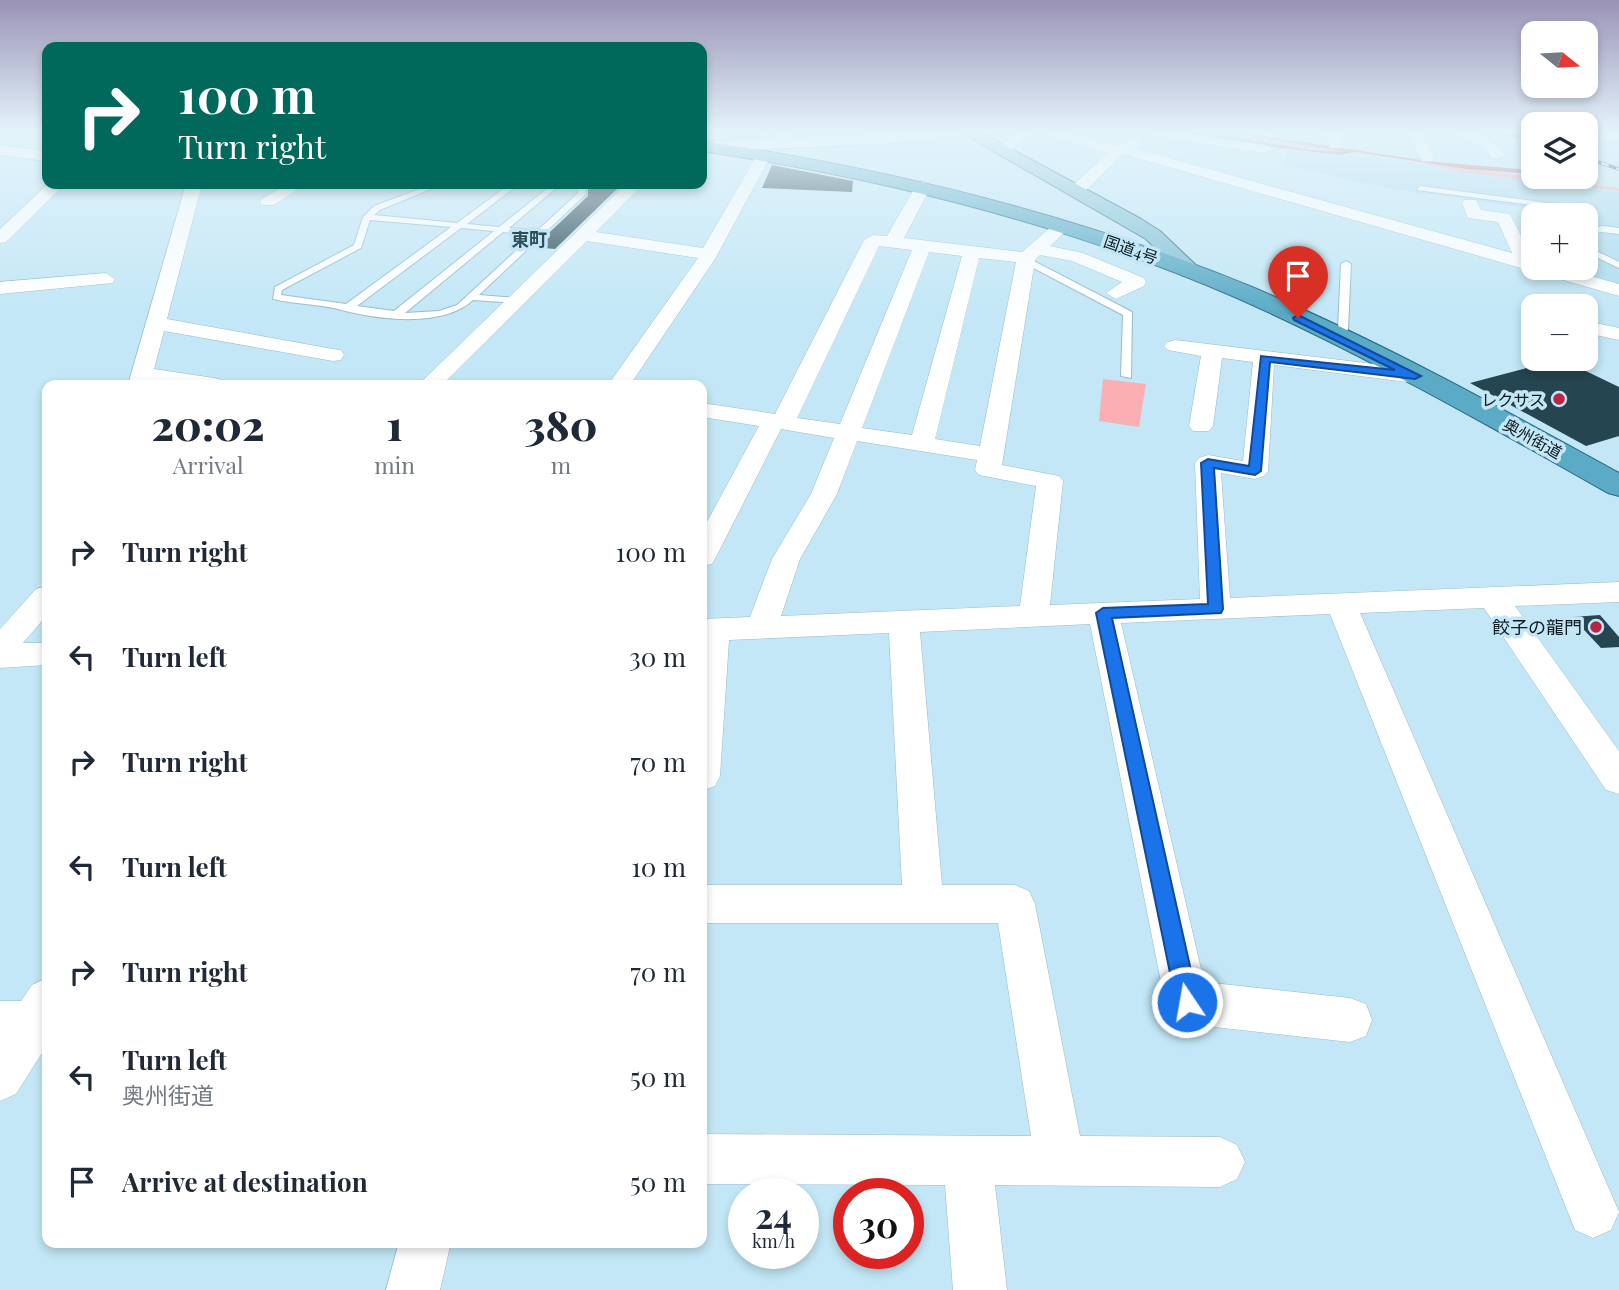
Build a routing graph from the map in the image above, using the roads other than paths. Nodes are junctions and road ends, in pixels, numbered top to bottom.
1 (48, 192) edge
2 (192, 192) edge
3 (284, 192) edge
4 (418, 192) edge
5 (504, 192) edge
6 (547, 192) edge
7 (582, 192) edge
8 (627, 192) edge
9 (752, 192) edge
10 (920, 192) edge
11 (942, 192) edge
12 (1078, 192) edge
13 (1261, 192) edge
14 (1451, 192) edge
15 (268, 202) dead end
16 (1470, 203) dead end
17 (1534, 203) edge
18 (0, 214) edge
19 (23, 216) junction
20 (366, 217) junction
21 (458, 225) junction
22 (1063, 226) junction
23 (1598, 226) edge
24 (502, 229) junction
25 (1602, 229) junction
26 (1598, 230) edge
27 (1619, 231) edge
28 (540, 233) junction
29 (583, 235) junction
30 (0, 238) edge
31 (893, 242) junction
32 (1521, 245) edge
33 (922, 246) junction
34 (972, 252) junction
35 (709, 254) junction
36 (1598, 255) edge
37 (1029, 256) junction
38 (1521, 262) edge
39 (1346, 264) dead end
40 (1619, 265) edge
41 (1191, 271) junction
42 (106, 279) dead end
43 (1585, 280) edge
44 (0, 288) edge
45 (1619, 290) edge
46 (1116, 293) dead end
47 (471, 297) junction
48 (515, 302) junction
49 (346, 309) junction
50 (396, 315) junction
51 (155, 323) junction
52 (1598, 330) edge
53 (1619, 334) edge
54 (1339, 337) junction
55 (1175, 346) dead end
56 (1212, 352) junction
57 (333, 355) dead end
58 (1264, 359) junction
59 (1126, 376) dead end
60 (1415, 376) junction
61 (140, 379) edge
62 (434, 380) edge
63 (622, 380) edge
64 (707, 411) edge
65 (778, 422) junction
66 (1200, 426) dead end
67 (849, 433) junction
68 (922, 444) junction
69 (991, 455) junction
70 (1619, 486) edge
71 (707, 548) edge
72 (1619, 593) edge
73 (1494, 599) junction
74 (42, 602) edge
75 (1341, 604) junction
76 (1216, 609) junction
77 (1103, 613) junction
78 (1034, 616) junction
79 (904, 623) junction
80 (761, 628) junction
81 (708, 630) edge
82 (0, 649) edge
83 (42, 654) edge
84 (707, 654) edge
85 (0, 656) edge
86 (1619, 779) edge
87 (707, 904) edge
88 (923, 904) junction
89 (32, 1017) edge
90 (1350, 1020) dead end
91 (0, 1079) edge
92 (707, 1159) edge
93 (968, 1161) junction
94 (1060, 1161) junction
95 (1220, 1162) dead end
96 (1592, 1212) dead end
97 (424, 1248) edge
98 (413, 1290) edge
99 (980, 1290) edge

1 - 19 street
2 - 51 street
3 - 15 street
4 - 20 lane
5 - 21 lane
6 - 24 lane
7 - 28 lane
8 - 29 street
9 - 35 street
10 - 31 street
11 - 22 highway, 国道4号
12 - 41 main road, 奥州街道
13 - 38 street
14 - 17 lane
16 - 32 street
18 - 19 street
19 - 30 street
20 - 21 lane
20 - 49 lane
21 - 24 lane
21 - 49 lane
22 - 37 street
22 - 41 highway, 国道4号
23 - 25 lane
24 - 28 lane
24 - 50 lane
25 - 26 lane
25 - 27 lane
28 - 47 lane
29 - 35 street
29 - 48 street
31 - 33 street
31 - 65 street
33 - 34 street
33 - 67 street
34 - 37 street
34 - 68 street
35 - 63 street
36 - 40 lane
37 - 46 street
37 - 59 lane
37 - 69 street
39 - 54 lane
41 - 54 highway, 奥州街道
42 - 44 street
43 - 45 street
47 - 48 lane
47 - 50 lane
48 - 62 street
49 - 50 lane
51 - 57 street
51 - 61 street
52 - 53 street
54 - 60 highway, 奥州街道
55 - 56 street
56 - 58 street
56 - 66 street
58 - 60 street
58 - 76 street
60 - 70 highway, 奥州街道
64 - 65 street
65 - 67 street
65 - 71 street
67 - 68 street
67 - 80 street
68 - 69 street
69 - 78 street
72 - 73 street
73 - 75 street
73 - 86 street
74 - 82 street
75 - 76 street
75 - 96 street
76 - 77 street
77 - 78 street
77 - 90 street
78 - 79 street
79 - 80 street
79 - 88 street
80 - 81 street
81 - 84 street
83 - 85 street
87 - 88 street
88 - 94 street
89 - 91 street
92 - 93 street
93 - 94 street
93 - 99 street
94 - 95 street
97 - 98 street

